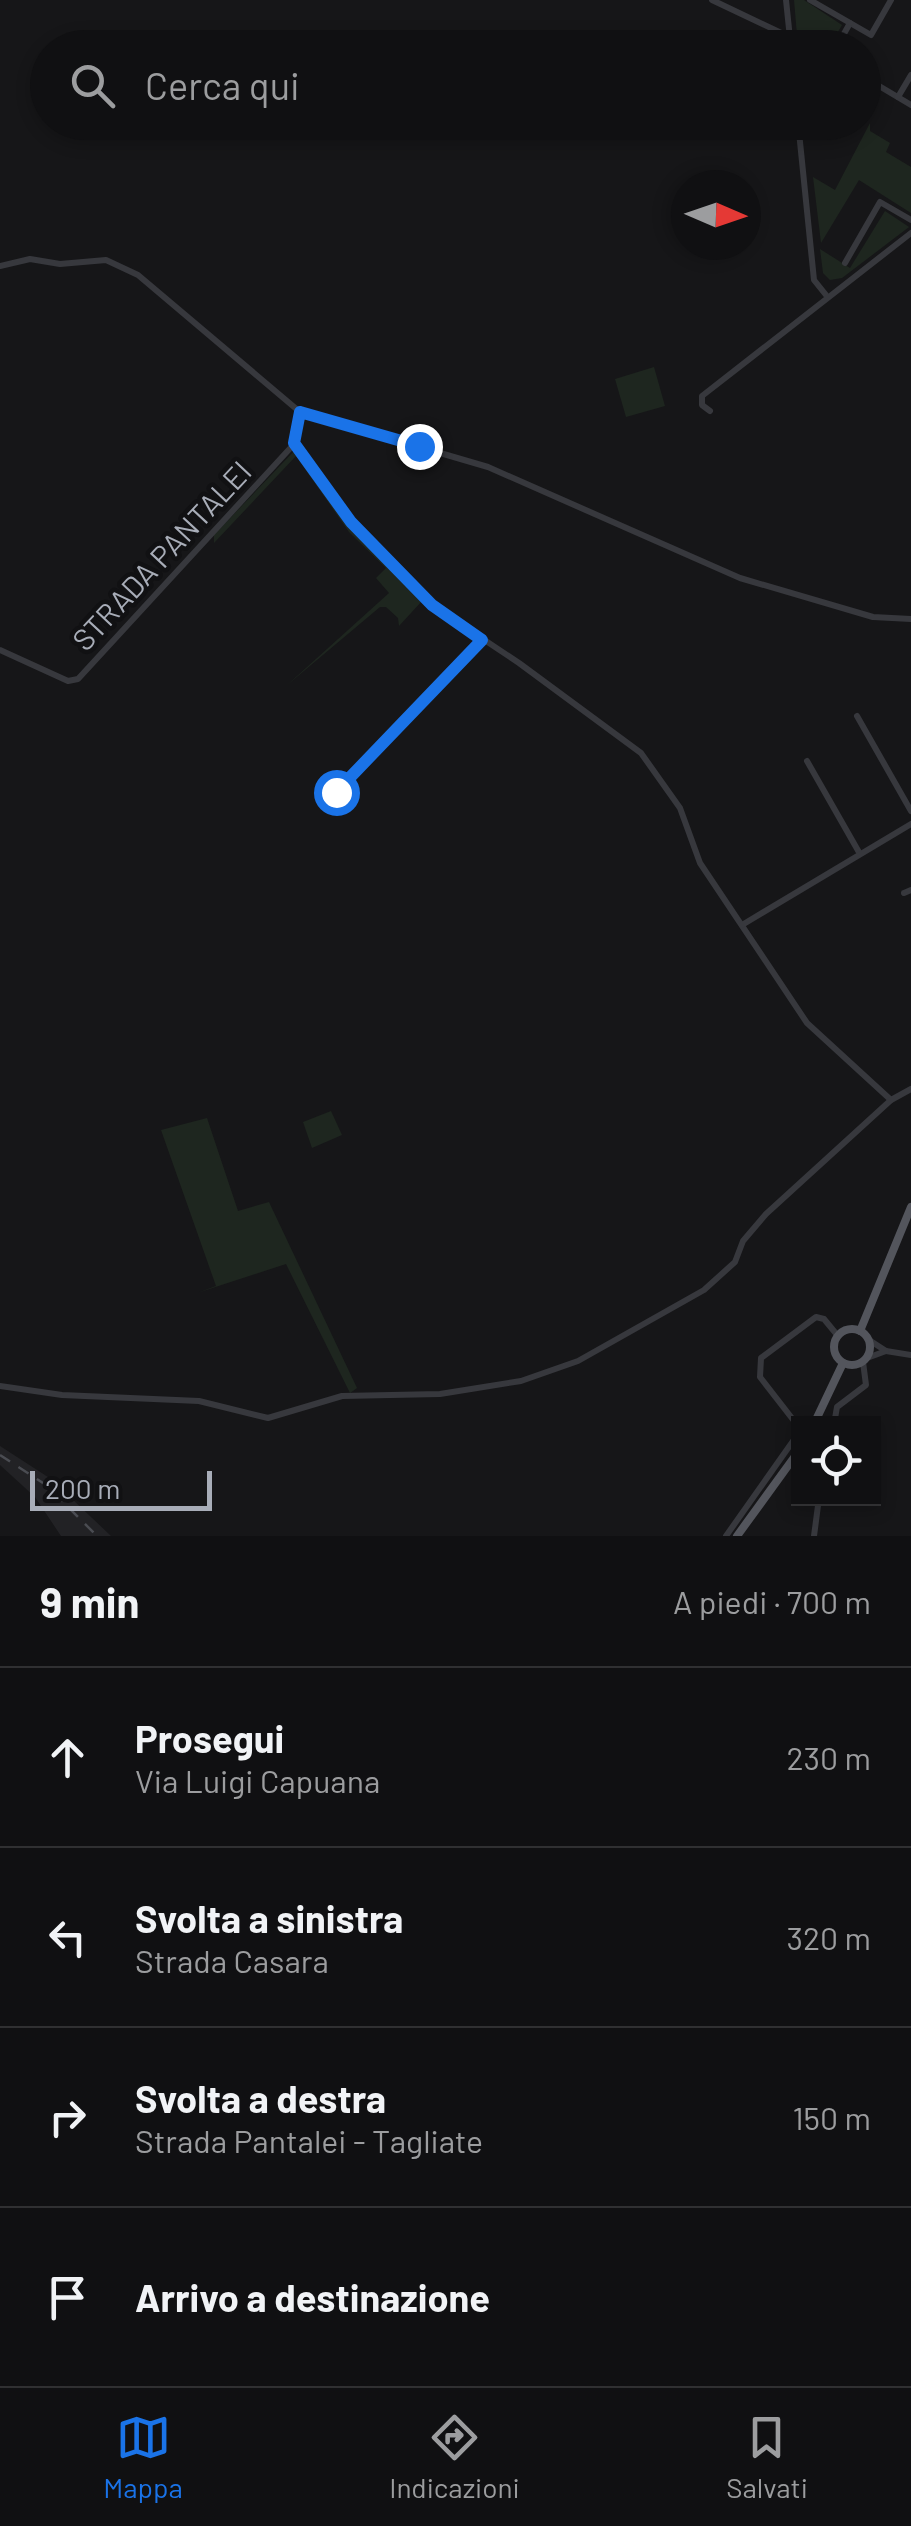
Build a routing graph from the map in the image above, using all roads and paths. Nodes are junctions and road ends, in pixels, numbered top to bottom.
1 (712, 0) edge
2 (786, 0) edge
3 (810, 0) edge
4 (892, 0) edge
5 (850, 23) junction
6 (780, 30) edge
7 (789, 30) edge
8 (846, 30) edge
9 (863, 30) edge
10 (875, 30) edge
11 (911, 75) edge
12 (881, 87) edge
13 (898, 97) junction
14 (911, 105) edge
15 (800, 140) edge
16 (911, 220) edge
17 (911, 233) edge
18 (845, 262) dead end
19 (0, 266) edge
20 (828, 295) junction
21 (300, 412) junction
22 (710, 412) dead end
23 (294, 443) junction
24 (911, 619) edge
25 (482, 640) junction
26 (0, 650) edge
27 (857, 716) dead end
28 (807, 761) dead end
29 (336, 792) dead end
30 (911, 811) edge
31 (911, 824) edge
32 (860, 854) junction
33 (742, 925) junction
34 (911, 1089) edge
35 (891, 1100) junction
36 (911, 1207) edge
37 (860, 1331) junction
38 (838, 1336) junction
39 (868, 1340) junction
40 (886, 1352) junction
41 (911, 1355) edge
42 (865, 1360) junction
43 (844, 1363) junction
44 (0, 1386) edge
45 (818, 1416) edge
46 (835, 1416) edge
47 (791, 1417) edge
48 (791, 1444) edge
49 (791, 1461) edge
50 (818, 1506) edge
51 (726, 1536) edge
52 (736, 1536) edge
53 (814, 1536) edge

1 - 6 street
2 - 7 street
3 - 5 street
4 - 10 street
5 - 8 street
5 - 9 street
11 - 13 street
12 - 13 street
13 - 14 street
15 - 20 street
16 - 18 street
17 - 20 street
19 - 21 street
20 - 22 street
21 - 23 street
21 - 24 street
23 - 25 street
23 - 26 street, STRADA PANTALEI
25 - 29 street
25 - 33 street
27 - 30 street
28 - 32 street
31 - 32 street
32 - 33 street
33 - 35 street
34 - 35 street
35 - 44 street
36 - 37 main road
37 - 38 main road
37 - 39 main road
38 - 43 main road
38 - 47 street
39 - 40 street
39 - 42 main road
40 - 41 street
40 - 42 street
42 - 43 main road
42 - 46 street
43 - 45 main road
48 - 51 street
49 - 52 main road
50 - 53 street

